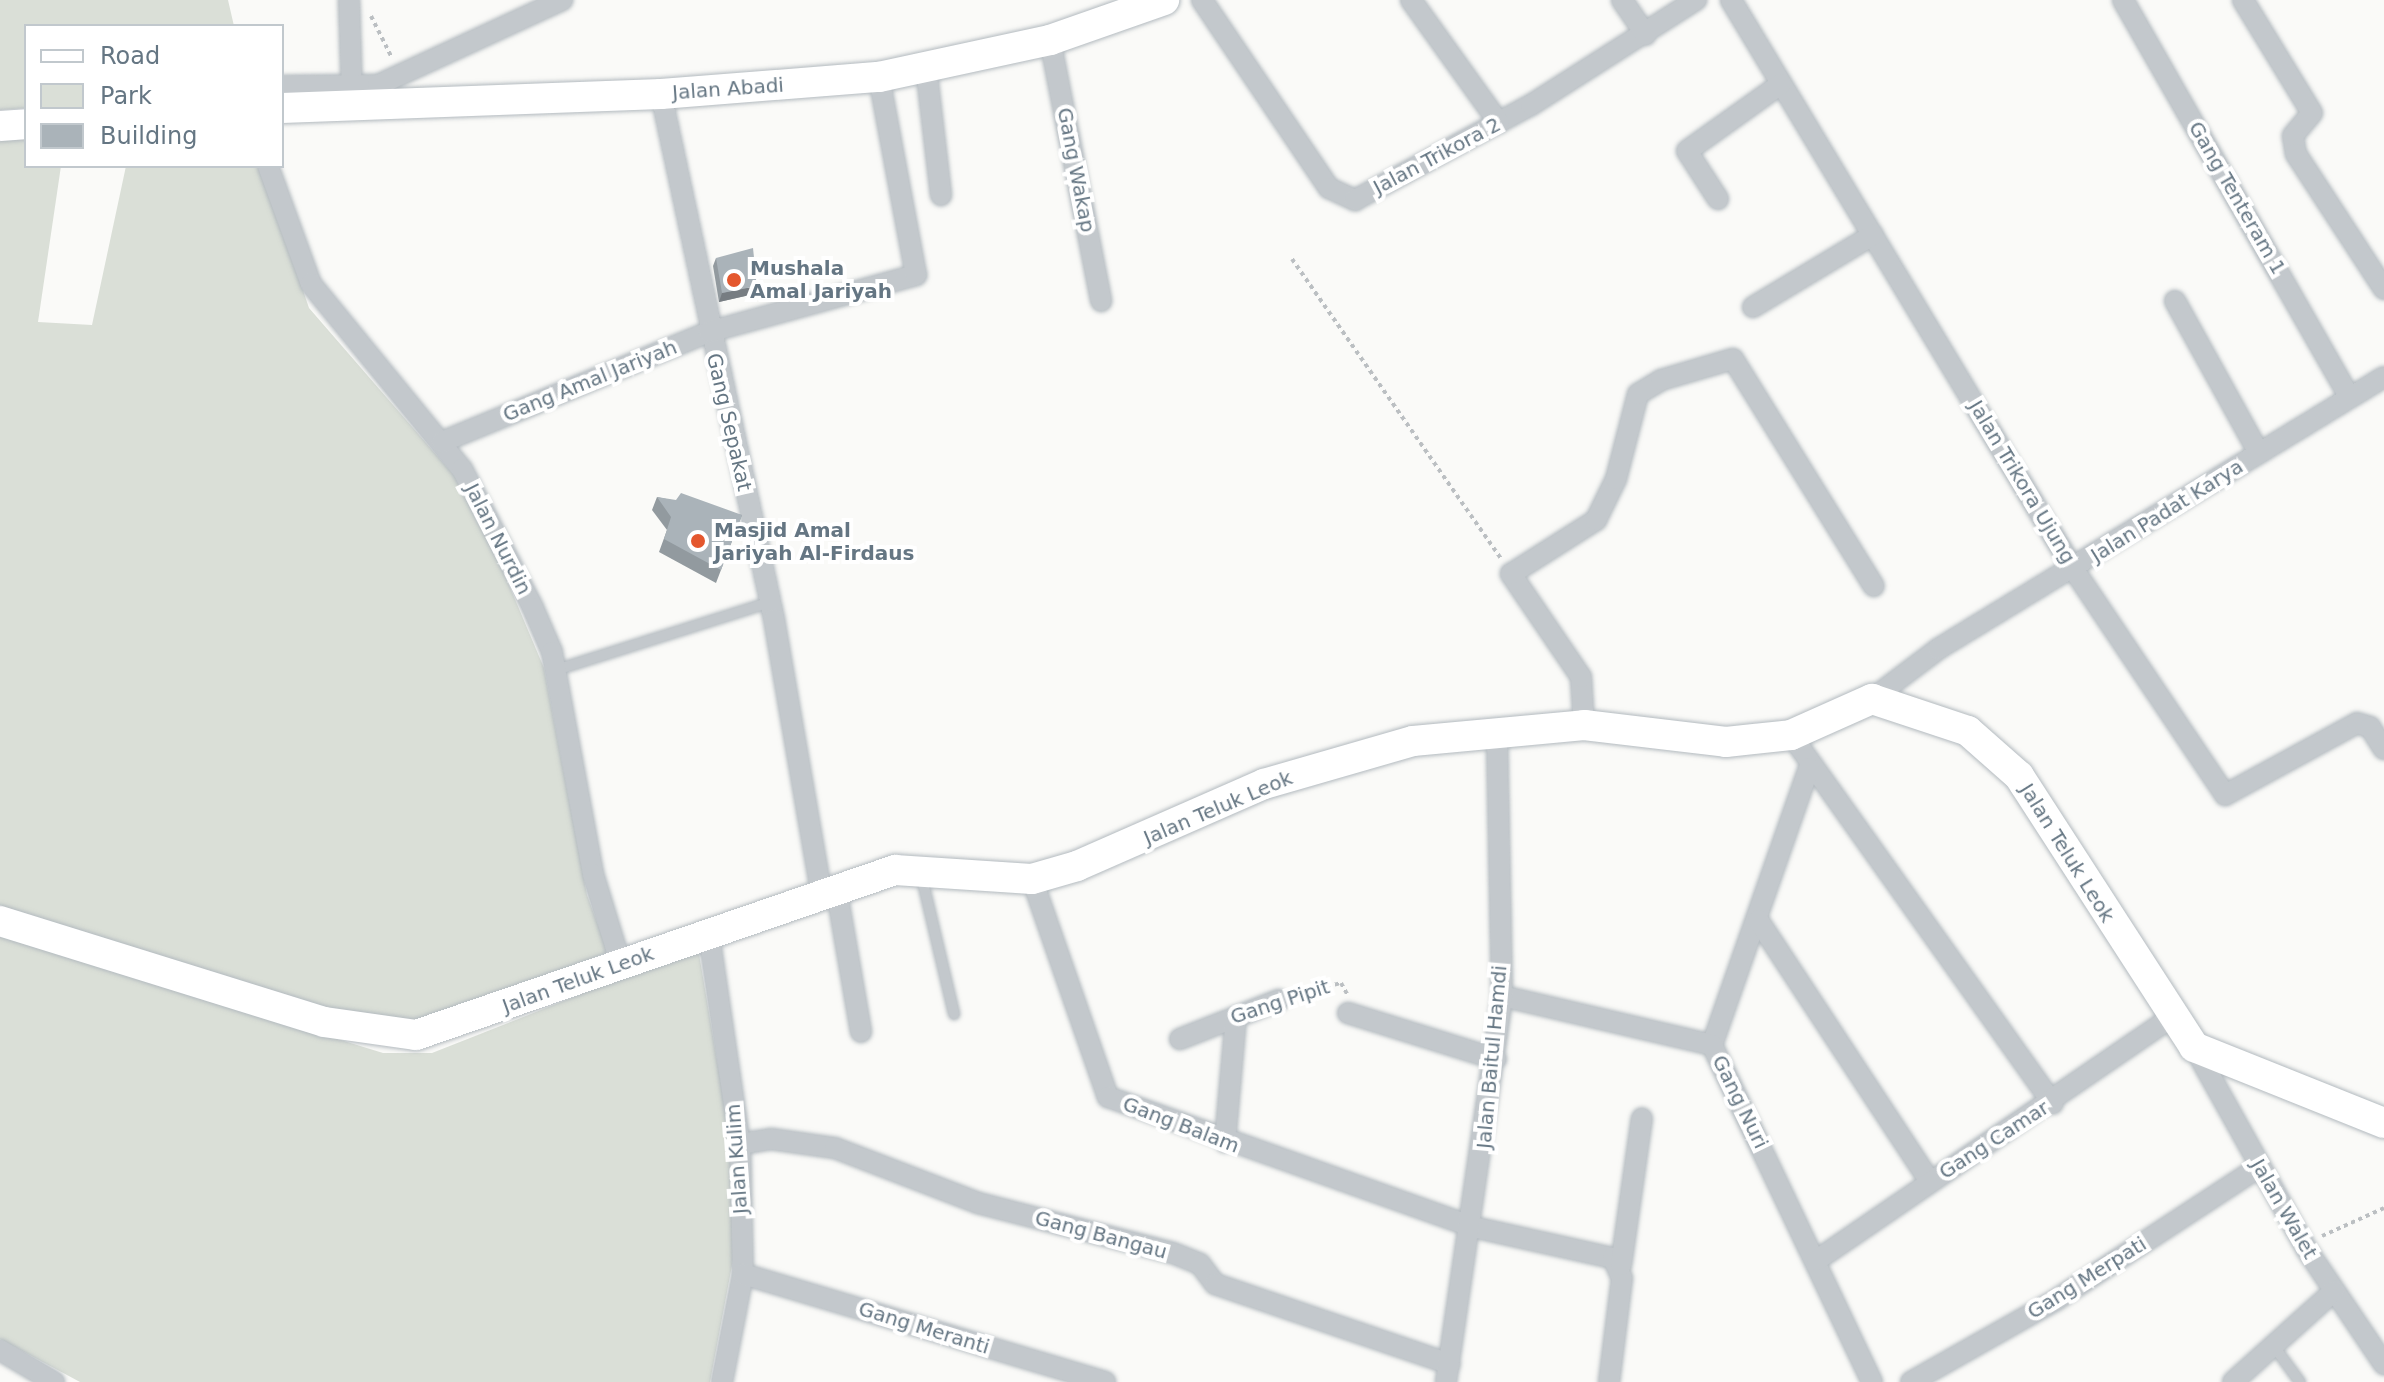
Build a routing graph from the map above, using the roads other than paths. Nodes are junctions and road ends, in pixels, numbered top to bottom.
1 (349, 0) edge
2 (562, 0) edge
3 (1164, 0) edge
4 (1202, 0) edge
5 (1411, 0) edge
6 (1622, 0) edge
7 (1696, 0) edge
8 (1731, 0) edge
9 (2123, 0) edge
10 (2243, 0) edge
11 (1646, 35) junction
12 (1050, 40) junction
13 (926, 67) junction
14 (879, 77) junction
15 (1781, 84) junction
16 (284, 86) edge
17 (661, 94) junction
18 (351, 96) junction
19 (284, 108) edge
20 (1499, 123) junction
21 (24, 124) edge
22 (0, 126) edge
23 (269, 168) edge
24 (941, 195) dead end
25 (1718, 199) dead end
26 (1873, 235) junction
27 (2384, 289) edge
28 (1101, 301) dead end
29 (2175, 301) dead end
30 (1753, 307) dead end
31 (709, 332) junction
32 (2384, 377) edge
33 (2350, 398) junction
34 (442, 442) junction
35 (2259, 453) junction
36 (2074, 570) junction
37 (1874, 586) dead end
38 (770, 602) junction
39 (556, 670) junction
40 (1872, 699) junction
41 (1584, 725) junction
42 (1497, 730) junction
43 (1791, 735) junction
44 (2384, 749) edge
45 (1809, 768) junction
46 (919, 868) junction
47 (1032, 879) junction
48 (829, 889) junction
49 (1758, 920) junction
50 (0, 921) edge
51 (709, 935) junction
52 (620, 962) junction
53 (1502, 996) junction
54 (1279, 1000) road end
55 (1348, 1013) road end
56 (954, 1014) dead end
57 (1236, 1016) junction
58 (2170, 1018) junction
59 (861, 1032) dead end
60 (1180, 1039) dead end
61 (1712, 1045) junction
62 (2194, 1047) junction
63 (1496, 1059) junction
64 (2053, 1103) junction
65 (1642, 1118) dead end
66 (2384, 1123) edge
67 (1225, 1142) junction
68 (740, 1144) junction
69 (2259, 1167) junction
70 (1930, 1182) junction
71 (1473, 1227) junction
72 (1817, 1260) junction
73 (1621, 1265) junction
74 (743, 1274) junction
75 (2334, 1291) junction
76 (2273, 1345) junction
77 (0, 1350) edge
78 (2384, 1364) edge
79 (1448, 1373) edge
80 (24, 1374) edge
81 (54, 1382) edge
82 (722, 1382) edge
83 (1105, 1382) edge
84 (1609, 1382) edge
85 (1872, 1382) edge
86 (1911, 1382) edge
87 (2233, 1382) edge
88 (2300, 1382) edge

1 - 18 street
2 - 18 street
3 - 12 street, Jalan Abadi
4 - 20 street, Jalan Trikora 2
5 - 20 street
6 - 11 street
7 - 11 street, Jalan Trikora 2
8 - 15 street, Jalan Trikora Ujung
9 - 33 street, Gang Tenteram 1
10 - 27 street
11 - 20 street, Jalan Trikora 2
12 - 13 street, Jalan Abadi
12 - 28 street, Gang Wakap
13 - 14 street, Jalan Abadi
13 - 24 street
14 - 17 street, Jalan Abadi
14 - 31 street, Gang Amal Jariyah
15 - 25 street
15 - 26 street, Jalan Trikora Ujung
16 - 18 street
17 - 18 street, Jalan Abadi
17 - 31 street, Gang Sepakat
18 - 19 street, Jalan Abadi
21 - 22 street
23 - 34 street, Jalan Nurdin
26 - 30 street
26 - 36 street, Jalan Trikora Ujung
29 - 35 street
31 - 34 street, Gang Amal Jariyah
31 - 38 street, Gang Sepakat
32 - 33 street, Jalan Padat Karya
33 - 35 street, Jalan Padat Karya
34 - 39 street, Jalan Nurdin
35 - 36 street, Jalan Padat Karya
36 - 40 street, Jalan Padat Karya
36 - 44 street, Jalan Trikora Ujung
37 - 41 street
38 - 39 lane
38 - 48 street, Gang Sepakat
39 - 52 street, Jalan Nurdin
40 - 43 street, Jalan Teluk Leok
40 - 58 street, Jalan Teluk Leok
41 - 42 street, Jalan Teluk Leok
41 - 43 street, Jalan Teluk Leok
42 - 47 street, Jalan Teluk Leok
42 - 53 street, Jalan Baitul Hamdi
43 - 45 street
45 - 49 street, Gang Nuri
45 - 64 street
46 - 47 street, Jalan Teluk Leok
46 - 48 street, Jalan Teluk Leok
46 - 56 lane
47 - 67 street, Gang Balam
48 - 51 street, Jalan Teluk Leok
48 - 59 street, Gang Sepakat
49 - 61 street, Gang Nuri
49 - 70 street
50 - 52 street, Jalan Teluk Leok
51 - 52 street, Jalan Teluk Leok
51 - 68 street, Jalan Kulim
53 - 61 street
53 - 63 street, Jalan Baitul Hamdi
54 - 57 street, Gang Pipit
55 - 63 street, Gang Pipit
57 - 60 street, Gang Pipit
57 - 67 street
58 - 62 street, Jalan Teluk Leok
58 - 64 street, Gang Camar
61 - 72 street, Gang Nuri
62 - 66 street, Jalan Teluk Leok
62 - 69 street, Jalan Walet
63 - 71 street, Jalan Baitul Hamdi
64 - 70 street, Gang Camar
65 - 73 street
67 - 71 street, Gang Balam
68 - 74 street, Jalan Kulim
68 - 79 street, Gang Bangau
69 - 75 street, Jalan Walet
69 - 86 street, Gang Merpati
70 - 72 street, Gang Camar
71 - 73 street, Gang Balam
71 - 79 street, Jalan Baitul Hamdi
72 - 85 street, Gang Nuri
73 - 84 street
74 - 82 street, Jalan Kulim
74 - 83 street, Gang Meranti
75 - 76 street
75 - 78 street, Jalan Walet
76 - 87 street
76 - 88 lane
77 - 80 street
80 - 81 street

